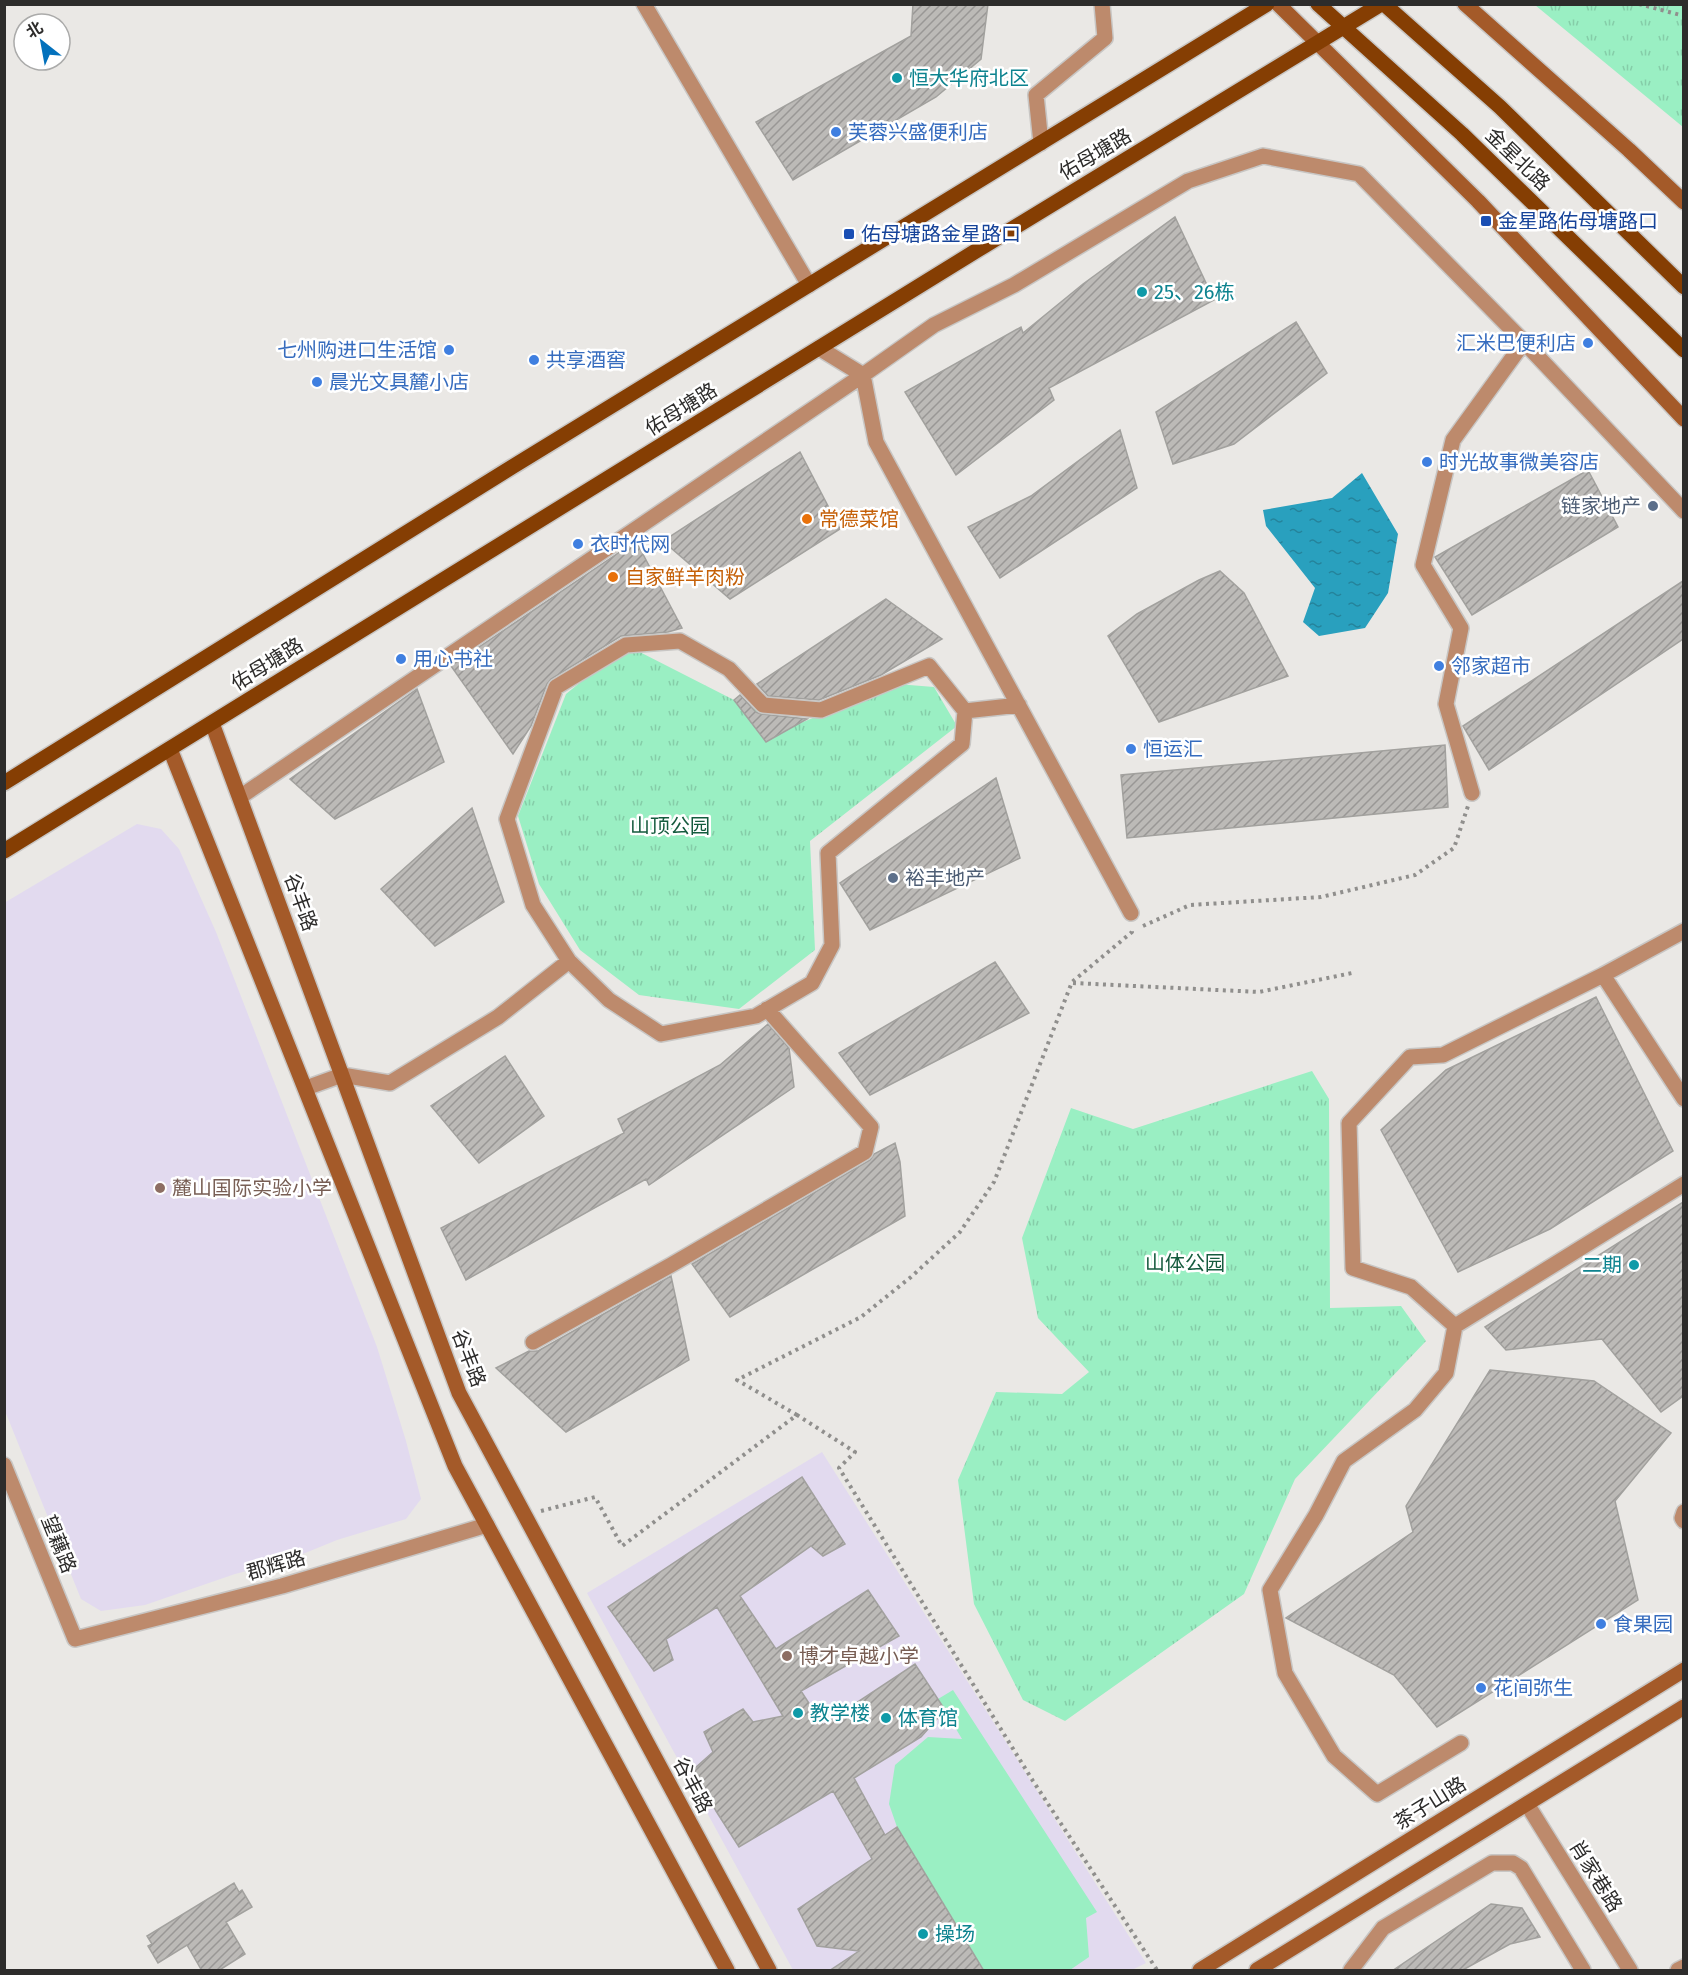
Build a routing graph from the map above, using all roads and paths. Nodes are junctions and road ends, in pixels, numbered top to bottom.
1 (645, 4) edge
2 (1102, 4) edge
3 (1267, 4) edge
4 (1278, 4) edge
5 (1318, 4) edge
6 (1382, 4) edge
7 (1465, 4) edge
8 (1639, 4) edge
9 (1683, 16) edge
10 (1343, 27) junction
11 (1318, 43) junction
12 (1041, 143) junction
13 (1683, 202) edge
14 (809, 285) junction
15 (1683, 286) edge
16 (1524, 342) junction
17 (819, 348) junction
18 (1683, 350) edge
19 (863, 375) junction
20 (1683, 419) edge
21 (1683, 511) edge
22 (1019, 705) junction
23 (964, 711) junction
24 (212, 723) junction
25 (170, 749) junction
26 (4, 783) edge
27 (1473, 793) joint
28 (240, 797) junction
29 (4, 851) edge
30 (1131, 913) joint
31 (1683, 931) edge
32 (1132, 932) junction
33 (569, 960) junction
34 (1352, 973) dead end
35 (1603, 975) junction
36 (1072, 982) junction
37 (767, 1009) junction
38 (342, 1075) junction
39 (306, 1088) junction
40 (1683, 1099) edge
41 (1683, 1184) edge
42 (1455, 1326) junction
43 (533, 1342) dead end
44 (797, 1415) junction
45 (4, 1465) edge
46 (1683, 1512) edge
47 (524, 1515) junction
48 (1683, 1521) edge
49 (487, 1525) junction
50 (75, 1639) joint
51 (1683, 1670) edge
52 (1683, 1707) edge
53 (1461, 1743) dead end
54 (1527, 1804) junction
55 (1683, 1967) edge
56 (727, 1971) edge
57 (769, 1971) edge
58 (1157, 1971) edge
59 (1200, 1971) edge
60 (1257, 1971) edge
61 (1351, 1971) edge
62 (1583, 1971) edge
63 (1630, 1971) edge
64 (1678, 1971) edge

1 - 14 street
2 - 12 street
3 - 12 main road, 佑母塘路
4 - 11 street
5 - 10 main road, 金星北路
6 - 10 main road, 佑母塘路
6 - 15 main road, 金星北路
7 - 13 street
8 - 9 path
10 - 11 main road, 佑母塘路
10 - 18 main road, 金星北路
11 - 17 main road, 佑母塘路
11 - 20 street
12 - 14 main road, 佑母塘路
14 - 26 main road, 佑母塘路
16 - 19 street
16 - 21 street
16 - 27 street
17 - 19 street
17 - 24 main road, 佑母塘路
19 - 22 street
19 - 28 street
22 - 23 street
22 - 30 street
23 - 33 street
23 - 37 street
24 - 25 main road, 佑母塘路
24 - 28 street, 谷丰路
25 - 29 main road, 佑母塘路
25 - 39 street
27 - 32 path
28 - 38 street, 谷丰路
30 - 32 path
31 - 35 street
32 - 36 path
33 - 37 street
33 - 38 street
34 - 36 path
35 - 40 street
35 - 42 street
36 - 44 path
37 - 43 street
38 - 39 street
38 - 47 street, 谷丰路
39 - 49 street
41 - 42 street
42 - 53 street
44 - 47 path
44 - 58 path
45 - 50 street, 望藕路
46 - 48 street
47 - 57 street, 谷丰路
49 - 50 street, 郡辉路
49 - 56 street
51 - 59 street, 茶子山路
52 - 54 street
54 - 60 street
54 - 63 street, 肖家巷路
55 - 64 street
61 - 62 street

